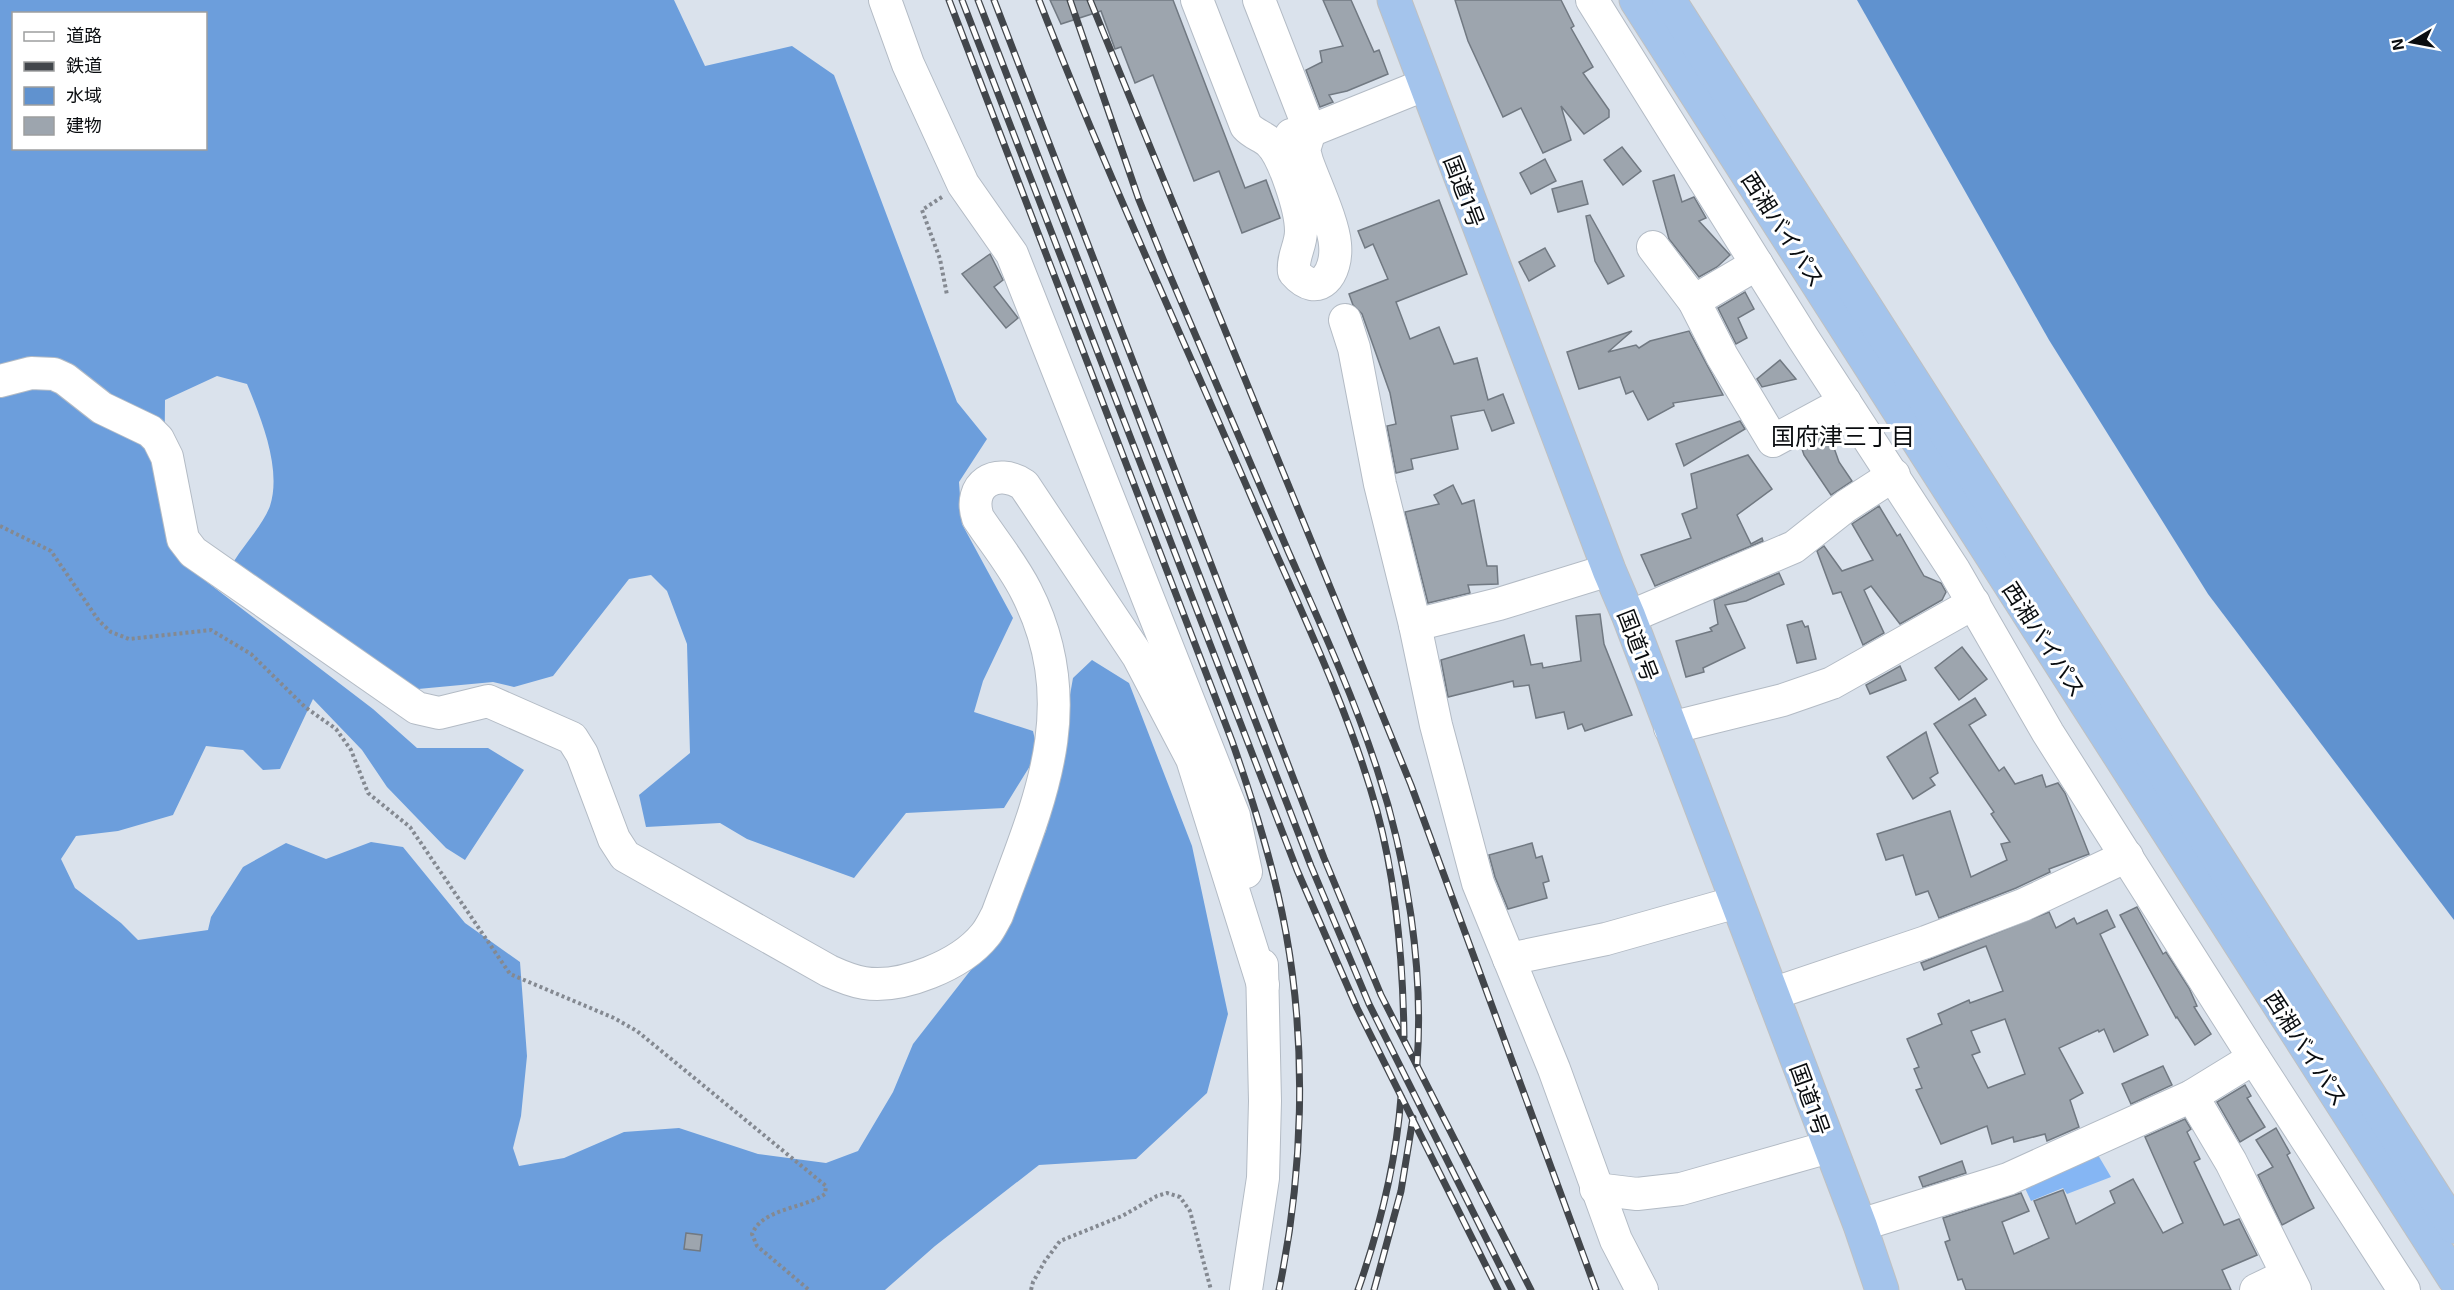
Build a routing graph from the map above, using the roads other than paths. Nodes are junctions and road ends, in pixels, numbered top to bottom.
1 (885, 0) edge
2 (1197, 0) edge
3 (1210, 0) edge
4 (1237, 0) edge
5 (1259, 0) edge
6 (1394, 0) edge
7 (1592, 0) edge
8 (1636, 0) edge
9 (1669, 0) edge
10 (1424, 85) junction
11 (1310, 131) junction
12 (1653, 247) dead end
13 (1757, 264) junction
14 (1694, 301) junction
15 (1345, 320) dead end
16 (0, 381) edge
17 (1845, 402) junction
18 (1894, 475) junction
19 (1609, 570) junction
20 (1974, 603) junction
21 (1629, 617) junction
22 (1415, 625) junction
23 (1670, 728) junction
24 (2127, 856) junction
25 (1737, 902) junction
26 (1509, 959) junction
27 (1263, 985) junction
28 (2301, 986) junction
29 (1772, 994) junction
30 (2254, 1058) junction
31 (2192, 1096) junction
32 (1829, 1146) junction
33 (2454, 1184) edge
34 (1596, 1189) junction
35 (2409, 1208) junction
36 (1860, 1225) junction
37 (2454, 1227) edge
38 (2454, 1278) edge
39 (2291, 1282) edge
40 (1246, 1290) edge
41 (1641, 1290) edge
42 (1882, 1290) edge
43 (2256, 1290) edge
44 (2404, 1290) edge
45 (2452, 1290) edge

1 - 27 street
2 - 11 street
3 - 11 street
4 - 11 street
5 - 11 street
6 - 10 highway, 国道1号
7 - 13 street
8 - 35 highway, 西湘バイパス
9 - 28 highway, 西湘バイパス
10 - 11 street
10 - 19 highway, 国道1号
12 - 14 street
13 - 14 street
13 - 17 street
14 - 17 street
15 - 22 street
16 - 27 street
17 - 18 street
18 - 20 street
18 - 21 street
19 - 21 highway, 国道1号
19 - 22 street
20 - 23 street
20 - 24 street
21 - 23 highway, 国道1号
22 - 26 street
23 - 25 highway, 国道1号
24 - 29 street
24 - 30 street
25 - 26 street
25 - 29 highway, 国道1号
26 - 34 street
27 - 40 street
28 - 33 highway
28 - 37 highway, 西湘バイパス
29 - 32 highway, 国道1号
30 - 31 street
30 - 44 street
31 - 36 street
31 - 39 street
32 - 34 street
32 - 36 highway, 国道1号
34 - 41 street
35 - 38 highway, 西湘バイパス
35 - 45 highway
36 - 42 highway, 国道1号
39 - 43 street

